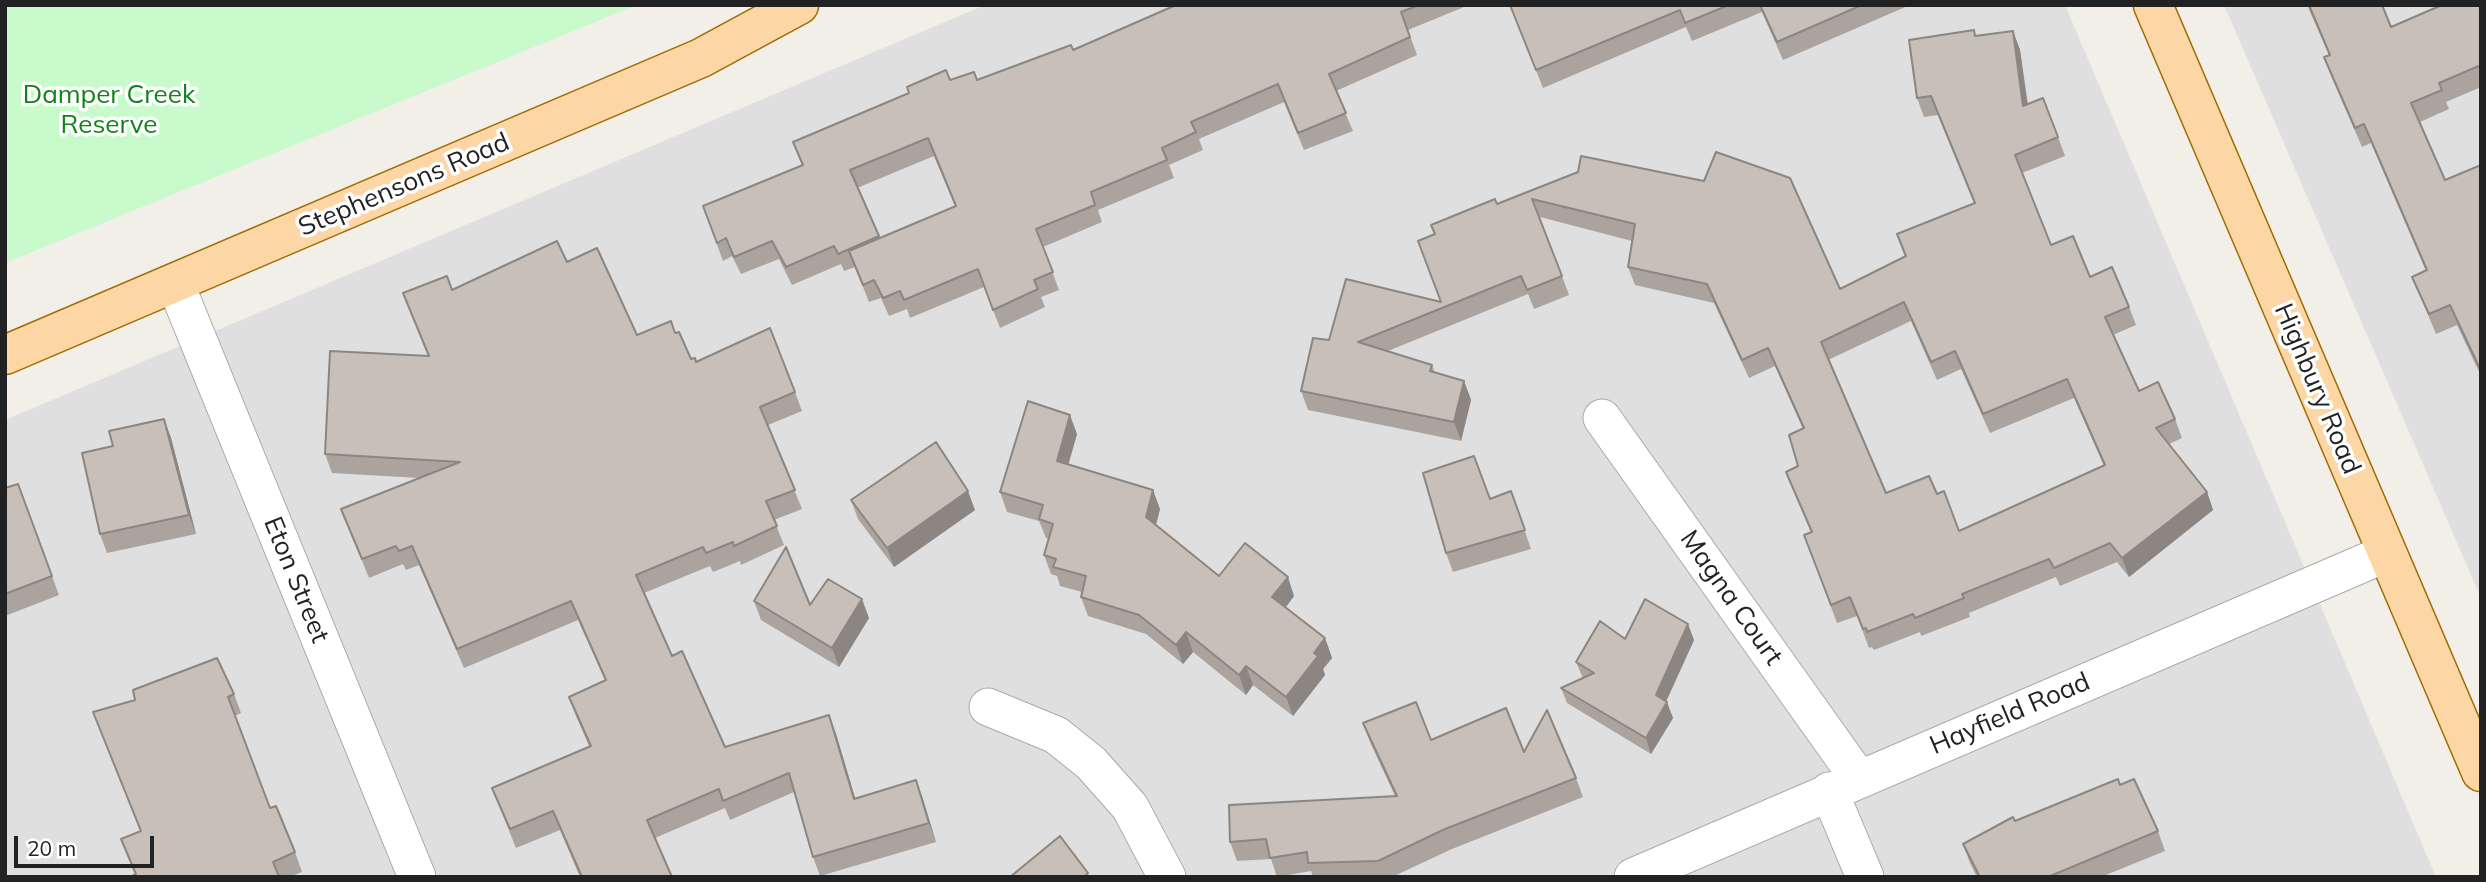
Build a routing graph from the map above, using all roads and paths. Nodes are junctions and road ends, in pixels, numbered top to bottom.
1 (799, 5) edge
2 (2153, 5) edge
3 (175, 283) junction
4 (5, 355) edge
5 (1602, 418) dead end
6 (2387, 553) junction
7 (988, 707) dead end
8 (2481, 772) edge
9 (1844, 785) junction
10 (417, 877) edge
11 (1167, 877) edge
12 (1633, 877) edge
13 (1865, 877) edge

1 - 3 main road, Stephensons Road
2 - 6 main road, Highbury Road
3 - 4 main road, Stephensons Road
3 - 10 street, Eton Street
5 - 9 street, Magna Court
6 - 8 main road, Highbury Road
6 - 9 street, Hayfield Road
7 - 11 street
9 - 12 street, Hayfield Road
9 - 13 street, Magna Court

